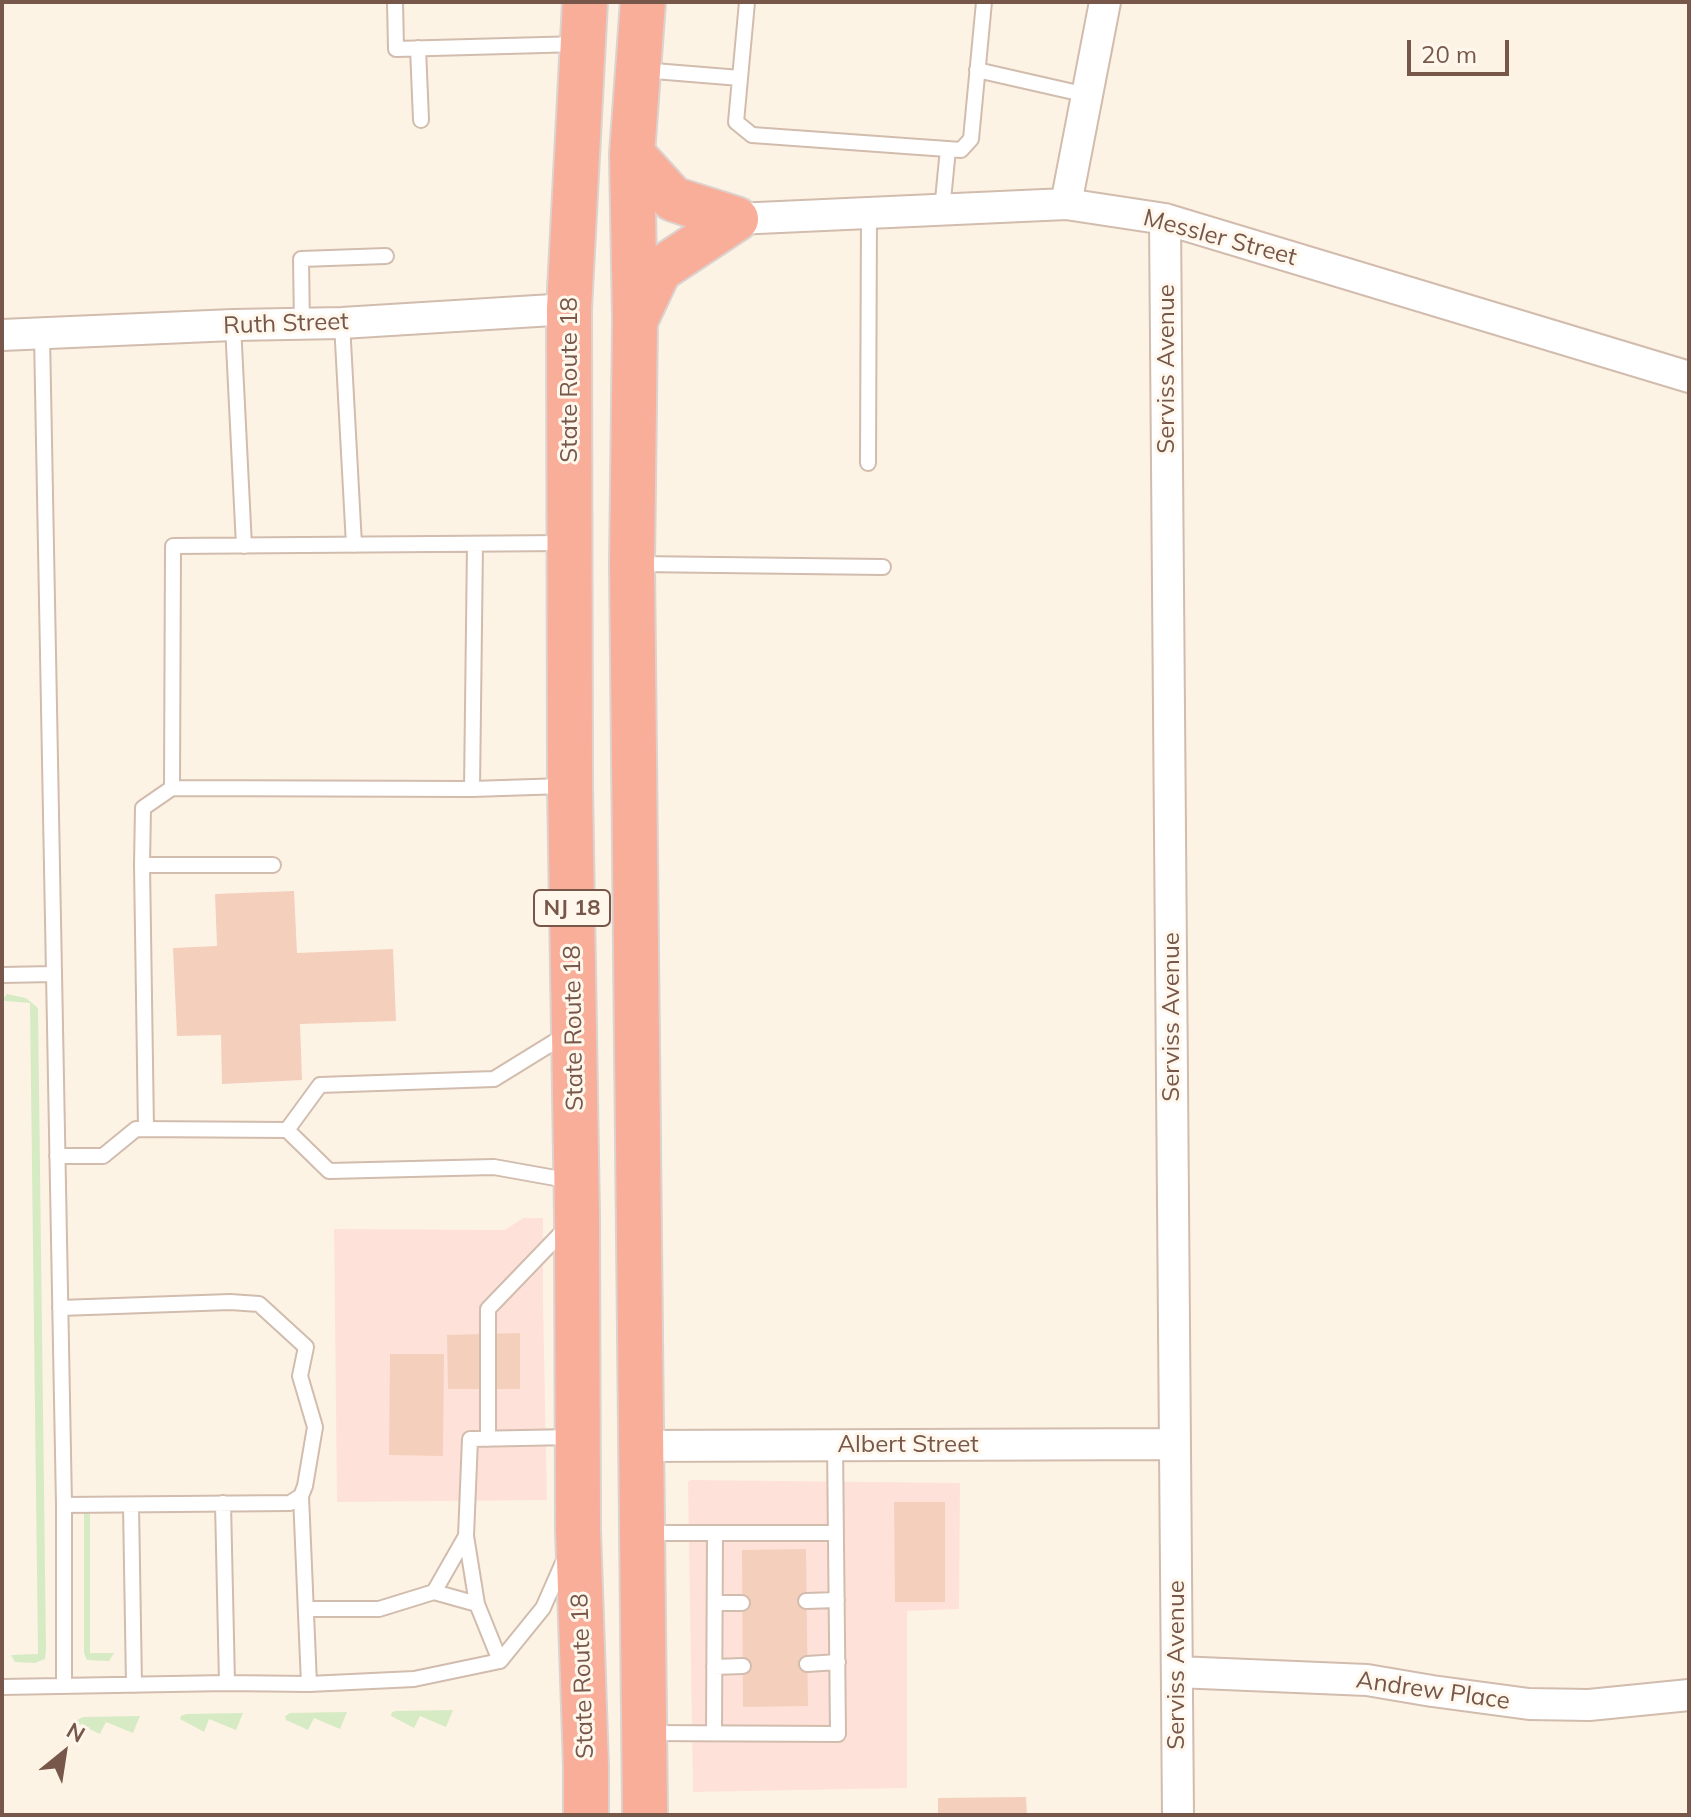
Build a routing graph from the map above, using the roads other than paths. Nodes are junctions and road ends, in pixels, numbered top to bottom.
1 (395, 2) edge
2 (643, 2) edge
3 (747, 2) edge
4 (984, 2) edge
5 (1105, 2) edge
6 (584, 23) edge
7 (418, 48) junction
8 (638, 70) junction
9 (977, 70) junction
10 (740, 78) junction
11 (1087, 95) junction
12 (421, 120) dead end
13 (948, 149) junction
14 (632, 154) junction
15 (1066, 204) junction
16 (942, 210) junction
17 (869, 213) junction
18 (736, 219) junction
19 (1165, 219) junction
20 (386, 256) dead end
21 (569, 309) junction
22 (635, 321) junction
23 (342, 323) junction
24 (302, 324) junction
25 (233, 325) junction
26 (2, 335) edge
27 (42, 335) junction
28 (1689, 377) edge
29 (868, 463) dead end
30 (569, 543) junction
31 (475, 544) junction
32 (354, 545) junction
33 (244, 546) junction
34 (632, 564) junction
35 (883, 567) dead end
36 (570, 785) junction
37 (172, 788) junction
38 (472, 789) junction
39 (142, 865) junction
40 (273, 865) dead end
41 (54, 974) junction
42 (2, 975) edge
43 (574, 1030) junction
44 (146, 1129) junction
45 (287, 1130) junction
46 (57, 1156) junction
47 (576, 1199) junction
48 (60, 1308) junction
49 (578, 1437) junction
50 (488, 1439) junction
51 (1175, 1444) junction
52 (835, 1445) junction
53 (641, 1446) junction
54 (301, 1496) junction
55 (223, 1503) junction
56 (64, 1505) junction
57 (131, 1505) junction
58 (578, 1530) junction
59 (642, 1533) junction
60 (715, 1533) junction
61 (836, 1533) junction
62 (466, 1536) junction
63 (434, 1592) junction
64 (837, 1600) junction
65 (806, 1601) dead end
66 (715, 1603) junction
67 (742, 1603) dead end
68 (477, 1604) junction
69 (306, 1609) junction
70 (500, 1661) junction
71 (838, 1662) junction
72 (807, 1664) dead end
73 (743, 1666) dead end
74 (714, 1667) junction
75 (1177, 1672) junction
76 (227, 1683) junction
77 (309, 1684) junction
78 (134, 1685) junction
79 (64, 1686) junction
80 (2, 1687) edge
81 (1689, 1695) edge
82 (644, 1732) junction
83 (714, 1733) junction
84 (586, 1767) junction
85 (571, 1815) edge
86 (586, 1815) edge
87 (645, 1815) edge
88 (658, 1815) edge
89 (1178, 1815) edge

1 - 7 lane
2 - 8 highway, NJ 18
3 - 10 lane
4 - 9 lane
5 - 11 street
6 - 7 lane
6 - 21 highway, State Route 18 / NJ 18
7 - 12 lane
8 - 10 lane
8 - 14 highway, NJ 18
9 - 11 lane
9 - 13 lane
10 - 13 lane
11 - 15 street
13 - 16 lane
14 - 18 highway
14 - 22 highway, NJ 18
15 - 16 street, Messler Street
15 - 19 street, Messler Street
16 - 17 street, Messler Street
17 - 18 street, Messler Street
17 - 29 lane
18 - 22 highway
19 - 28 street, Messler Street
19 - 51 street, Serviss Avenue
20 - 24 lane
21 - 23 street, Ruth Street
21 - 30 highway, State Route 18 / NJ 18
22 - 34 highway, NJ 18
23 - 24 street, Ruth Street
23 - 32 lane
24 - 25 street, Ruth Street
25 - 27 street, Ruth Street
25 - 33 lane
26 - 27 street, Ruth Street
27 - 41 lane
30 - 31 lane
30 - 36 highway, State Route 18 / NJ 18
31 - 32 lane
31 - 38 lane
32 - 33 lane
33 - 37 lane
34 - 35 lane
34 - 53 highway, NJ 18
36 - 38 lane
36 - 43 highway, State Route 18 / NJ 18
37 - 38 lane
37 - 39 lane
39 - 40 lane
39 - 44 lane
41 - 42 lane
41 - 46 lane
43 - 45 lane
43 - 47 highway, State Route 18 / NJ 18
44 - 45 lane
44 - 46 lane
45 - 47 lane
46 - 48 lane
47 - 49 highway, State Route 18 / NJ 18
47 - 50 lane
48 - 54 lane
48 - 56 lane
49 - 50 lane
49 - 58 highway, State Route 18 / NJ 18
50 - 62 lane
51 - 52 street, Albert Street
51 - 75 street, Serviss Avenue
52 - 53 street, Albert Street
52 - 61 lane
53 - 59 highway, NJ 18
54 - 55 lane
54 - 69 lane
55 - 57 lane
55 - 76 lane
56 - 57 lane
56 - 79 lane
57 - 78 lane
58 - 70 lane
58 - 84 highway, State Route 18 / NJ 18
59 - 60 lane
59 - 82 highway, NJ 18
60 - 61 lane
60 - 66 lane
61 - 64 lane
62 - 63 lane
62 - 68 lane
63 - 68 lane
63 - 69 lane
64 - 65 lane
64 - 71 lane
66 - 67 lane
66 - 74 lane
68 - 70 lane
69 - 77 lane
70 - 77 lane
71 - 72 lane
71 - 83 lane
73 - 74 lane
74 - 83 lane
75 - 81 street, Andrew Place
75 - 89 street, Serviss Avenue
76 - 77 lane
76 - 78 lane
78 - 79 lane
79 - 80 lane
82 - 83 lane
82 - 87 highway, NJ 18
84 - 85 lane
84 - 86 highway, State Route 18 / NJ 18
87 - 88 lane

